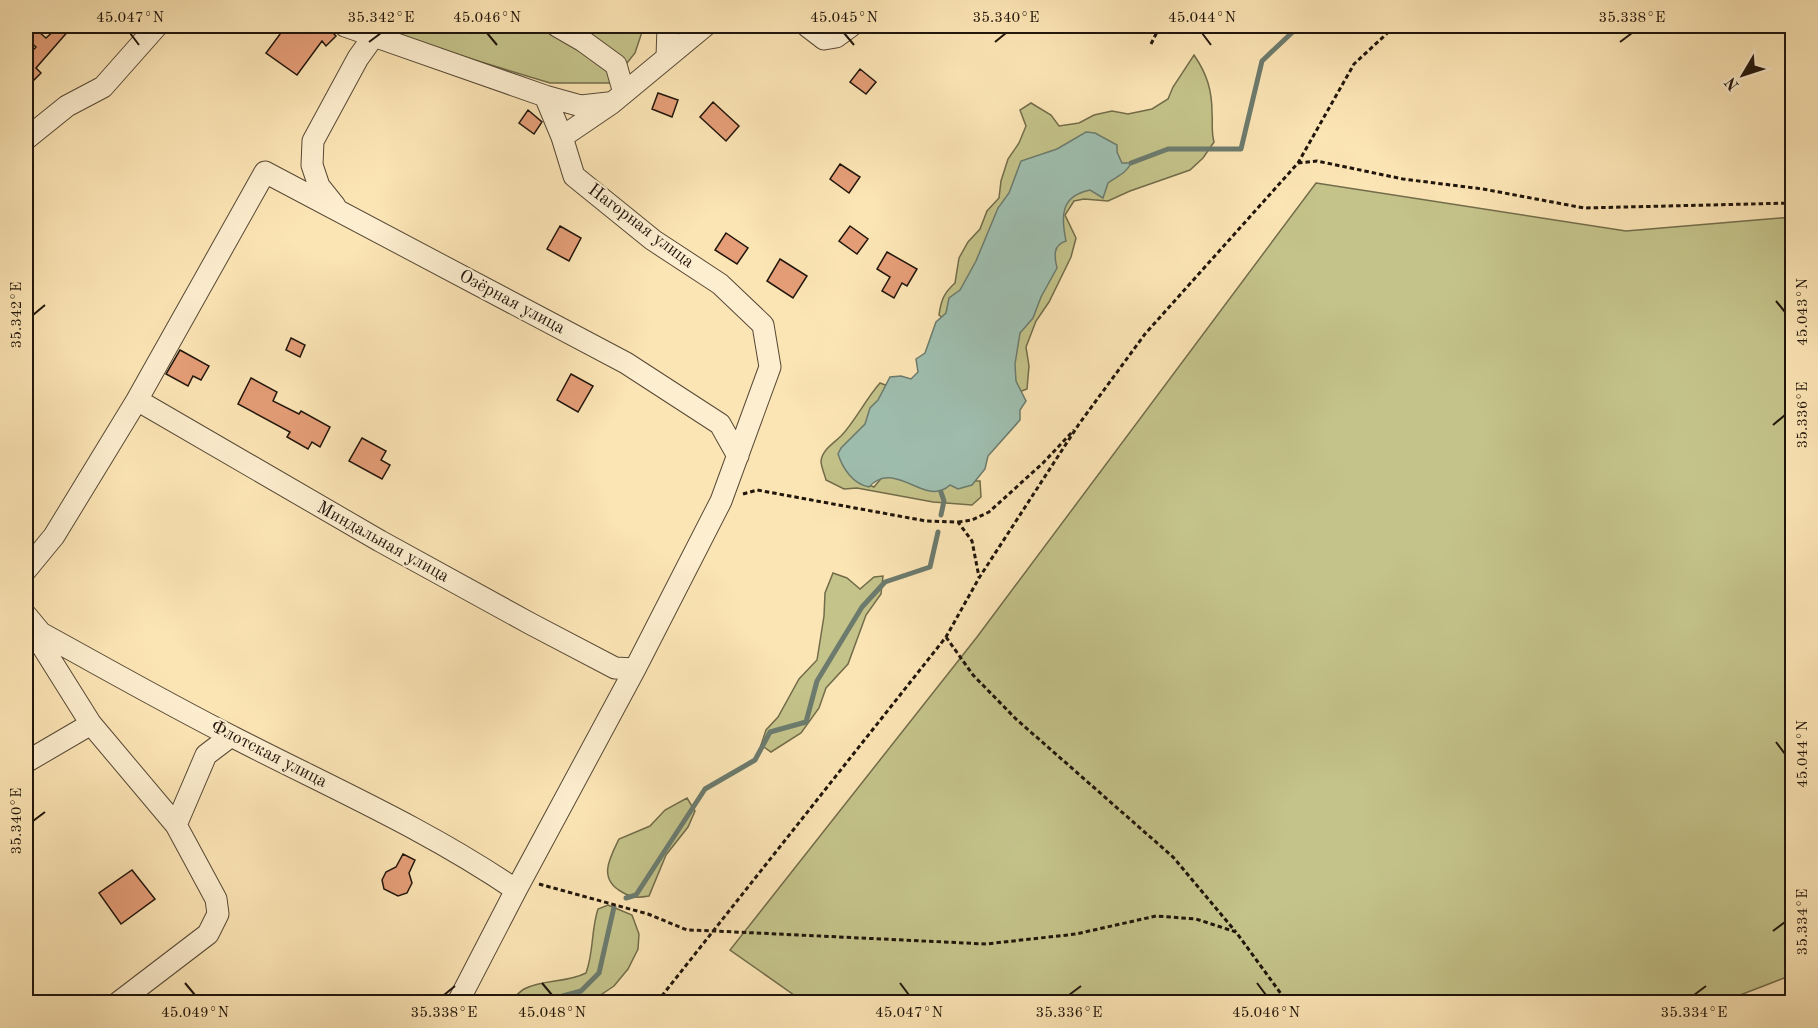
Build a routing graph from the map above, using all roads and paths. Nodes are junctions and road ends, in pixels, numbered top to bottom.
1 (157, 26) edge
2 (345, 26) edge
3 (558, 26) edge
4 (668, 26) edge
5 (705, 26) edge
6 (807, 26) edge
7 (1160, 26) edge
8 (1395, 26) edge
9 (849, 27) edge
10 (377, 31) edge
11 (1151, 44) dead end
12 (667, 57) junction
13 (545, 96) junction
14 (618, 98) junction
15 (562, 137) junction
16 (26, 139) edge
17 (1298, 163) junction
18 (1792, 203) edge
19 (337, 209) junction
20 (137, 400) junction
21 (1080, 424) junction
22 (738, 456) junction
23 (721, 501) junction
24 (958, 522) junction
25 (26, 570) edge
26 (979, 578) junction
27 (26, 615) edge
28 (26, 619) edge
29 (946, 637) junction
30 (635, 669) junction
31 (91, 724) junction
32 (231, 736) junction
33 (26, 762) edge
34 (176, 825) junction
35 (516, 890) junction
36 (715, 931) junction
37 (1236, 932) junction
38 (1792, 994) edge
39 (119, 1002) edge
40 (458, 1002) edge
41 (657, 1002) edge
42 (1287, 1002) edge
43 (1772, 1002) edge

1 - 16 street
2 - 10 street
3 - 14 street
4 - 12 street
5 - 12 street
6 - 9 street
7 - 11 path
8 - 17 path
10 - 13 street
10 - 19 street
12 - 14 street
13 - 14 street
13 - 15 street, Нагорная улица
14 - 15 street
15 - 22 street, Нагорная улица
17 - 18 path
17 - 21 path
19 - 20 street, Озёрная улица
19 - 22 street, Озёрная улица
20 - 25 street
20 - 30 street, Миндальная улица
21 - 24 path
21 - 26 path
22 - 23 street
23 - 24 path
23 - 30 street
24 - 26 path
26 - 29 path
27 - 32 street, Флотская улица
28 - 31 street
29 - 36 path
29 - 37 path
30 - 35 street
31 - 33 street
31 - 34 street
32 - 34 street
32 - 35 street, Флотская улица
34 - 39 street
35 - 36 path
35 - 40 street
36 - 37 path
36 - 41 path
37 - 42 path
38 - 43 path

